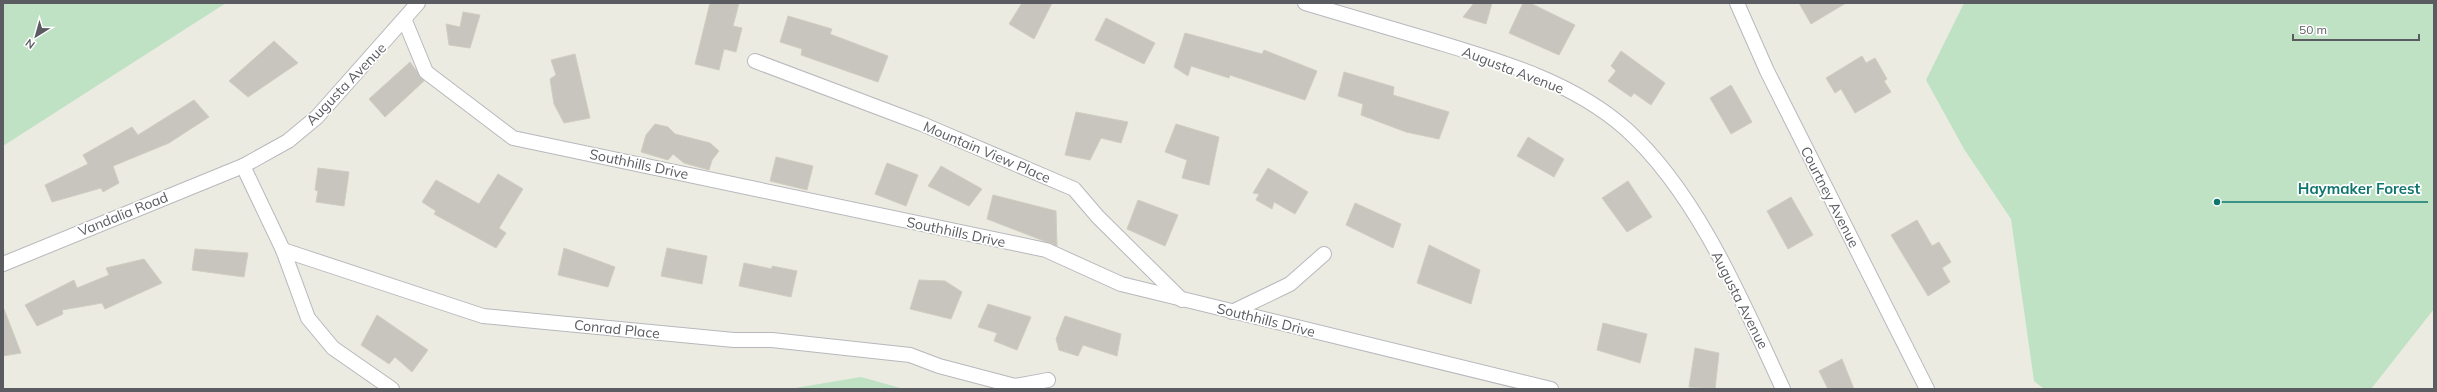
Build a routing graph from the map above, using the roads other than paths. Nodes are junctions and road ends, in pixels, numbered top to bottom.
1 (418, 3) edge
2 (1305, 3) edge
3 (1737, 3) edge
4 (405, 21) junction
5 (755, 61) dead end
6 (243, 166) junction
7 (283, 250) junction
8 (1324, 254) dead end
9 (3, 264) edge
10 (1182, 300) junction
11 (1232, 312) junction
12 (1048, 380) dead end
13 (392, 389) edge
14 (1551, 389) edge
15 (1783, 389) edge
16 (1927, 389) edge

1 - 4 street, Augusta Avenue
2 - 15 street, Augusta Avenue
3 - 16 street, Courtney Avenue
4 - 6 street, Augusta Avenue
4 - 10 street, Southhills Drive
5 - 10 street, Mountain View Place
6 - 7 street
6 - 9 street, Vandalia Road
7 - 12 street, Conrad Place
7 - 13 street
8 - 11 street
10 - 11 street, Southhills Drive
11 - 14 street, Southhills Drive

